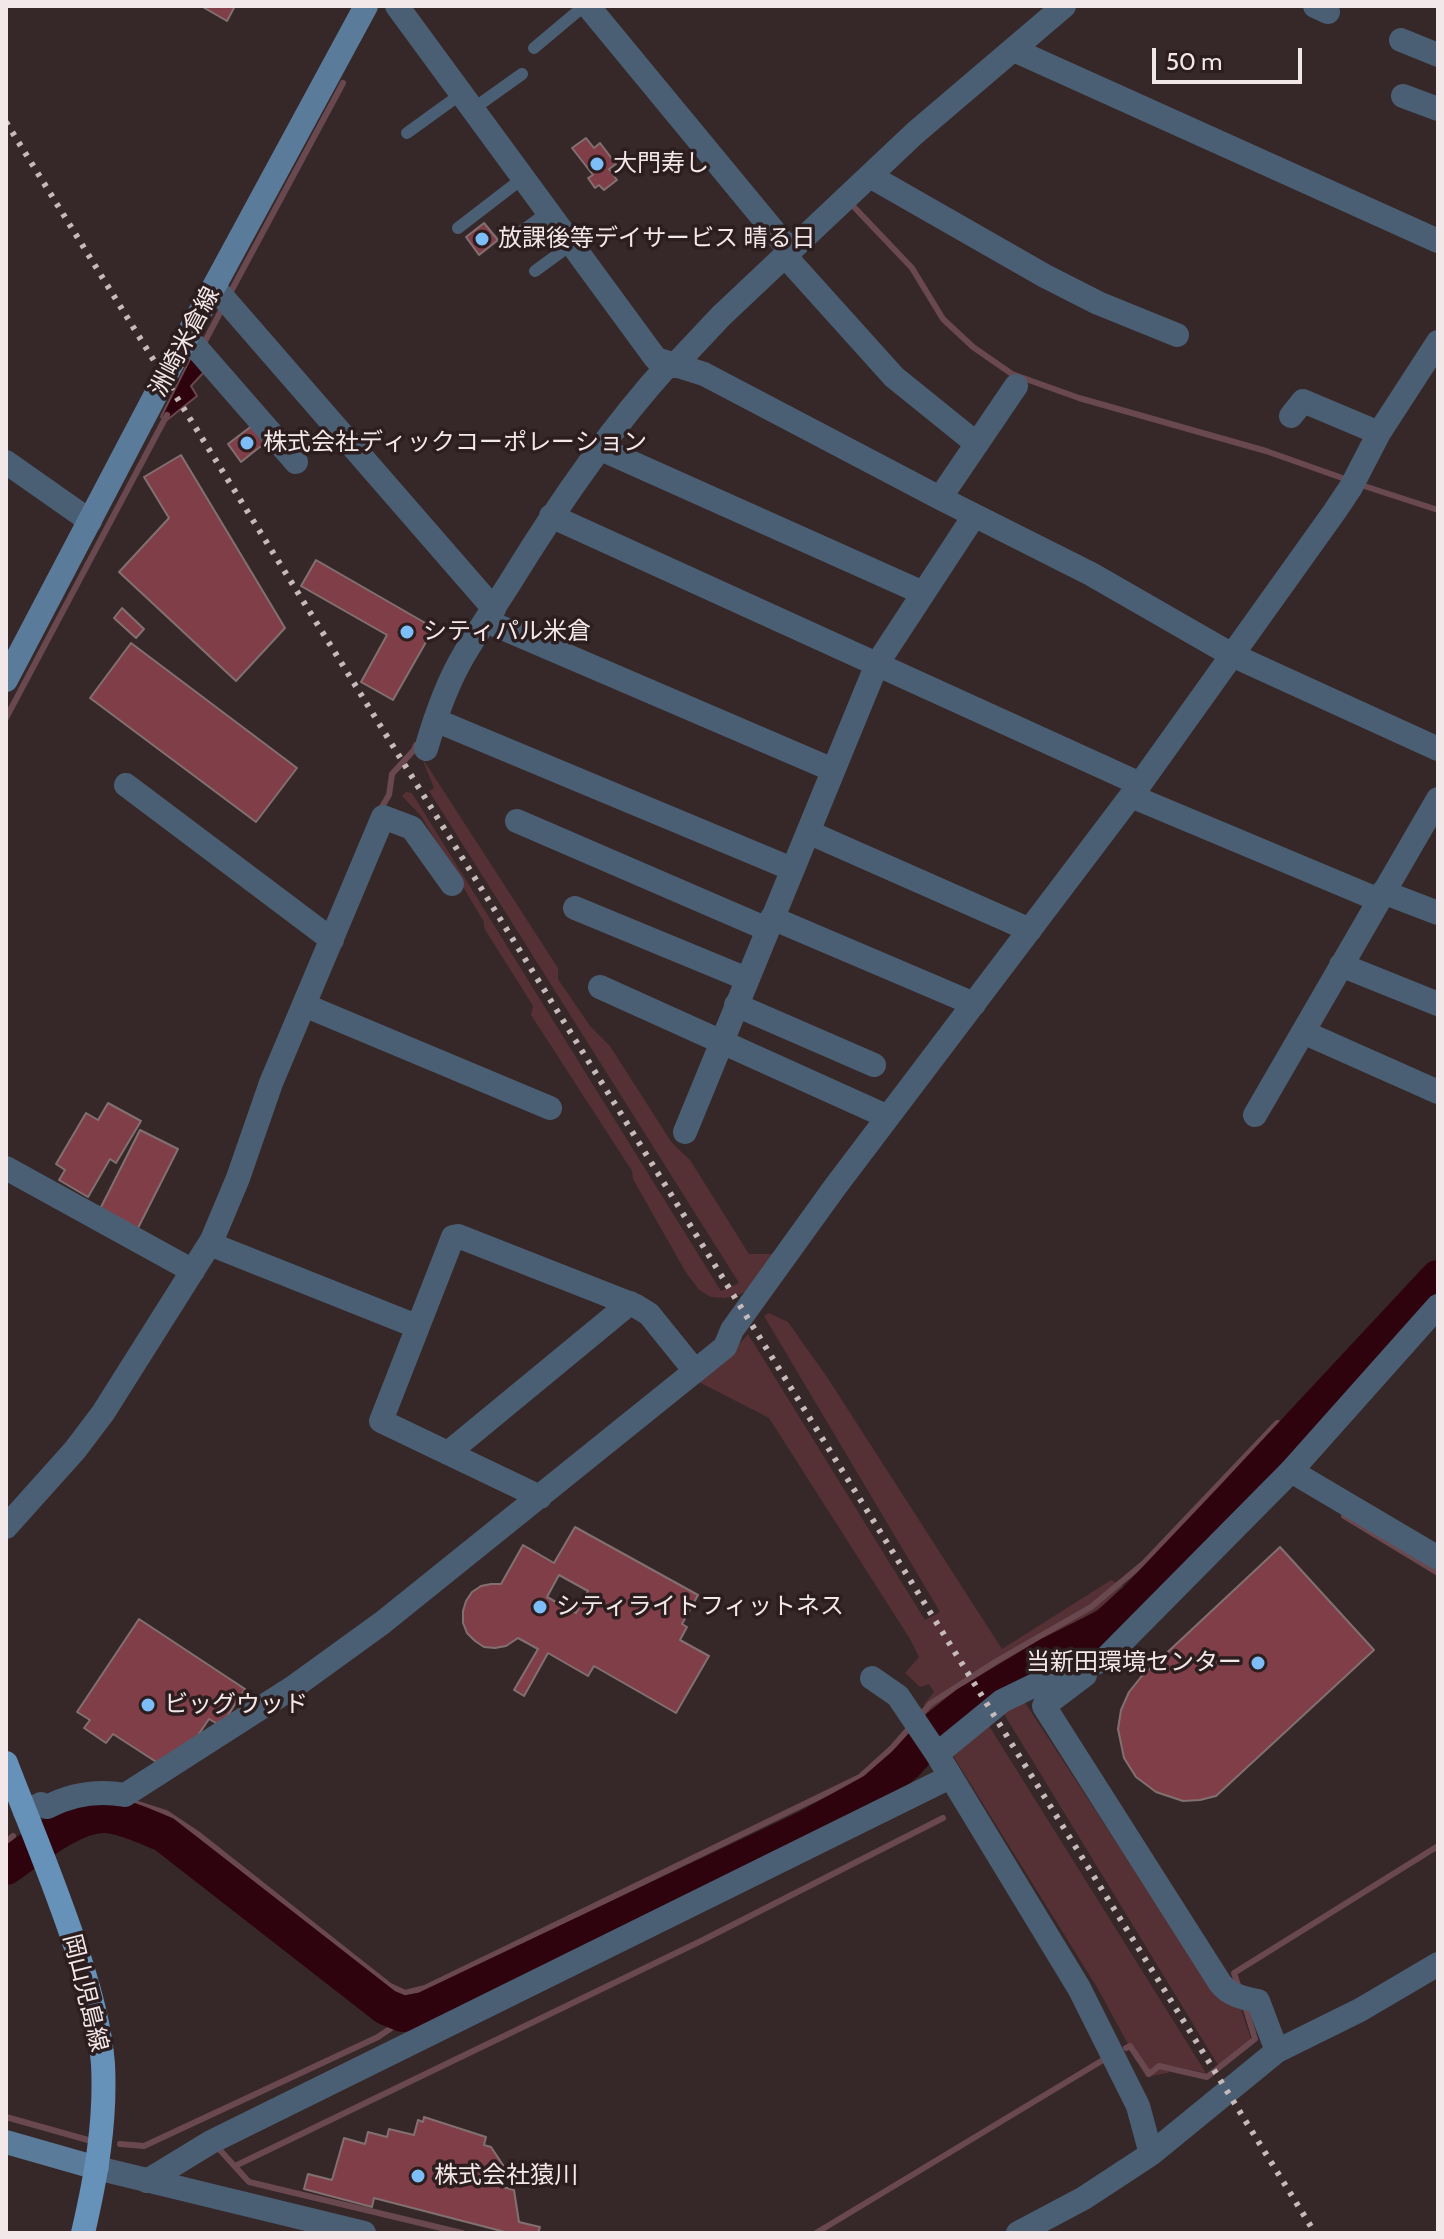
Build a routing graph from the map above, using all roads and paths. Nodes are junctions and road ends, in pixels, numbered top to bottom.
1 (366, 6) edge
2 (397, 6) edge
3 (586, 6) edge
4 (1064, 6) edge
5 (1401, 40) dead end
6 (534, 48) dead end
7 (1014, 50) junction
8 (1438, 55) edge
9 (522, 74) dead end
10 (1403, 96) dead end
11 (467, 101) junction
12 (1438, 109) edge
13 (407, 133) dead end
14 (870, 176) junction
15 (523, 178) junction
16 (548, 212) junction
17 (458, 228) dead end
18 (511, 239) dead end
19 (1438, 241) edge
20 (572, 244) junction
21 (786, 249) junction
22 (535, 271) dead end
23 (222, 296) junction
24 (1177, 335) dead end
25 (1438, 342) edge
26 (195, 345) junction
27 (672, 365) junction
28 (1016, 386) dead end
29 (1291, 416) dead end
30 (1379, 433) junction
31 (977, 444) junction
32 (601, 449) junction
33 (6, 462) edge
34 (296, 462) dead end
35 (940, 498) junction
36 (551, 516) junction
37 (974, 516) junction
38 (90, 521) junction
39 (923, 593) junction
40 (490, 615) junction
41 (1232, 655) junction
42 (877, 664) junction
43 (9, 667) edge
44 (435, 720) junction
45 (426, 749) dead end
46 (1438, 749) edge
47 (833, 770) junction
48 (126, 785) dead end
49 (1135, 790) junction
50 (1438, 799) edge
51 (517, 821) dead end
52 (808, 832) junction
53 (792, 869) junction
54 (452, 884) dead end
55 (1381, 896) junction
56 (575, 908) dead end
57 (1438, 913) edge
58 (770, 923) junction
59 (1030, 930) junction
60 (327, 936) junction
61 (1341, 965) junction
62 (747, 979) junction
63 (600, 987) dead end
64 (974, 1004) junction
65 (1438, 1004) edge
66 (304, 1005) junction
67 (736, 1005) junction
68 (1303, 1032) junction
69 (721, 1042) junction
70 (874, 1065) dead end
71 (1438, 1092) edge
72 (550, 1108) dead end
73 (1255, 1115) dead end
74 (888, 1117) junction
75 (685, 1132) dead end
76 (6, 1168) edge
77 (210, 1244) junction
78 (187, 1268) junction
79 (630, 1303) junction
80 (1438, 1306) edge
81 (416, 1326) junction
82 (695, 1371) junction
83 (448, 1453) junction
84 (1285, 1477) junction
85 (540, 1497) junction
86 (6, 1527) edge
87 (1438, 1558) edge
88 (1104, 1660) junction
89 (872, 1678) dead end
90 (935, 1752) junction
91 (6, 1763) edge
92 (950, 1777) junction
93 (25, 1812) junction
94 (1438, 1964) edge
95 (1277, 2051) junction
96 (6, 2142) edge
97 (1151, 2154) junction
98 (96, 2176) junction
99 (147, 2181) junction
100 (83, 2233) edge
101 (364, 2233) edge
102 (1018, 2233) edge

1 - 23 main road, 洲崎米倉線
2 - 11 street
3 - 6 lane
3 - 21 street
4 - 7 street
5 - 8 street
7 - 14 street
7 - 19 street
9 - 11 lane
10 - 12 street
11 - 13 lane
11 - 15 street
14 - 21 street
14 - 24 street
15 - 16 street
15 - 17 lane
16 - 18 lane
16 - 20 street
20 - 22 lane
20 - 27 street
21 - 27 street
21 - 31 street
23 - 26 main road, 洲崎米倉線
23 - 40 street
25 - 30 street
26 - 34 street
26 - 38 main road, 洲崎米倉線
27 - 32 street
27 - 35 street
28 - 31 street
29 - 30 street
30 - 41 street
31 - 35 street
32 - 36 street
32 - 39 street
33 - 38 street
35 - 37 street
36 - 40 street
36 - 42 street
37 - 39 street
37 - 41 street
38 - 43 main road, 洲崎米倉線
39 - 42 street
40 - 44 street
40 - 47 street
41 - 46 street
41 - 49 street
42 - 47 street
42 - 49 street
44 - 45 street
44 - 53 street
47 - 52 street
48 - 60 street
49 - 55 street
49 - 59 street
50 - 55 street
51 - 58 street
52 - 53 street
52 - 59 street
53 - 58 street
54 - 60 street
55 - 57 street
55 - 61 street
56 - 62 street
58 - 62 street
58 - 64 street
59 - 64 street
60 - 66 street
61 - 65 street
61 - 68 street
62 - 67 street
63 - 69 street
64 - 74 street
66 - 72 street
66 - 77 street
67 - 69 street
67 - 70 street
68 - 71 street
68 - 73 street
69 - 74 street
69 - 75 street
74 - 82 street
76 - 78 street
77 - 78 street
77 - 81 street
78 - 86 street
79 - 81 street
79 - 82 street
79 - 83 street
80 - 84 street
81 - 83 street
82 - 85 street
83 - 85 street
84 - 87 street
84 - 88 street
85 - 93 street
88 - 90 street
88 - 95 street
89 - 90 street
90 - 92 street
91 - 93 main road, 岡山児島線
92 - 97 street
92 - 99 street
93 - 98 main road, 岡山児島線
94 - 95 street
95 - 97 street
96 - 98 main road
97 - 102 street
98 - 99 street
98 - 100 main road, 岡山児島線
99 - 101 street

